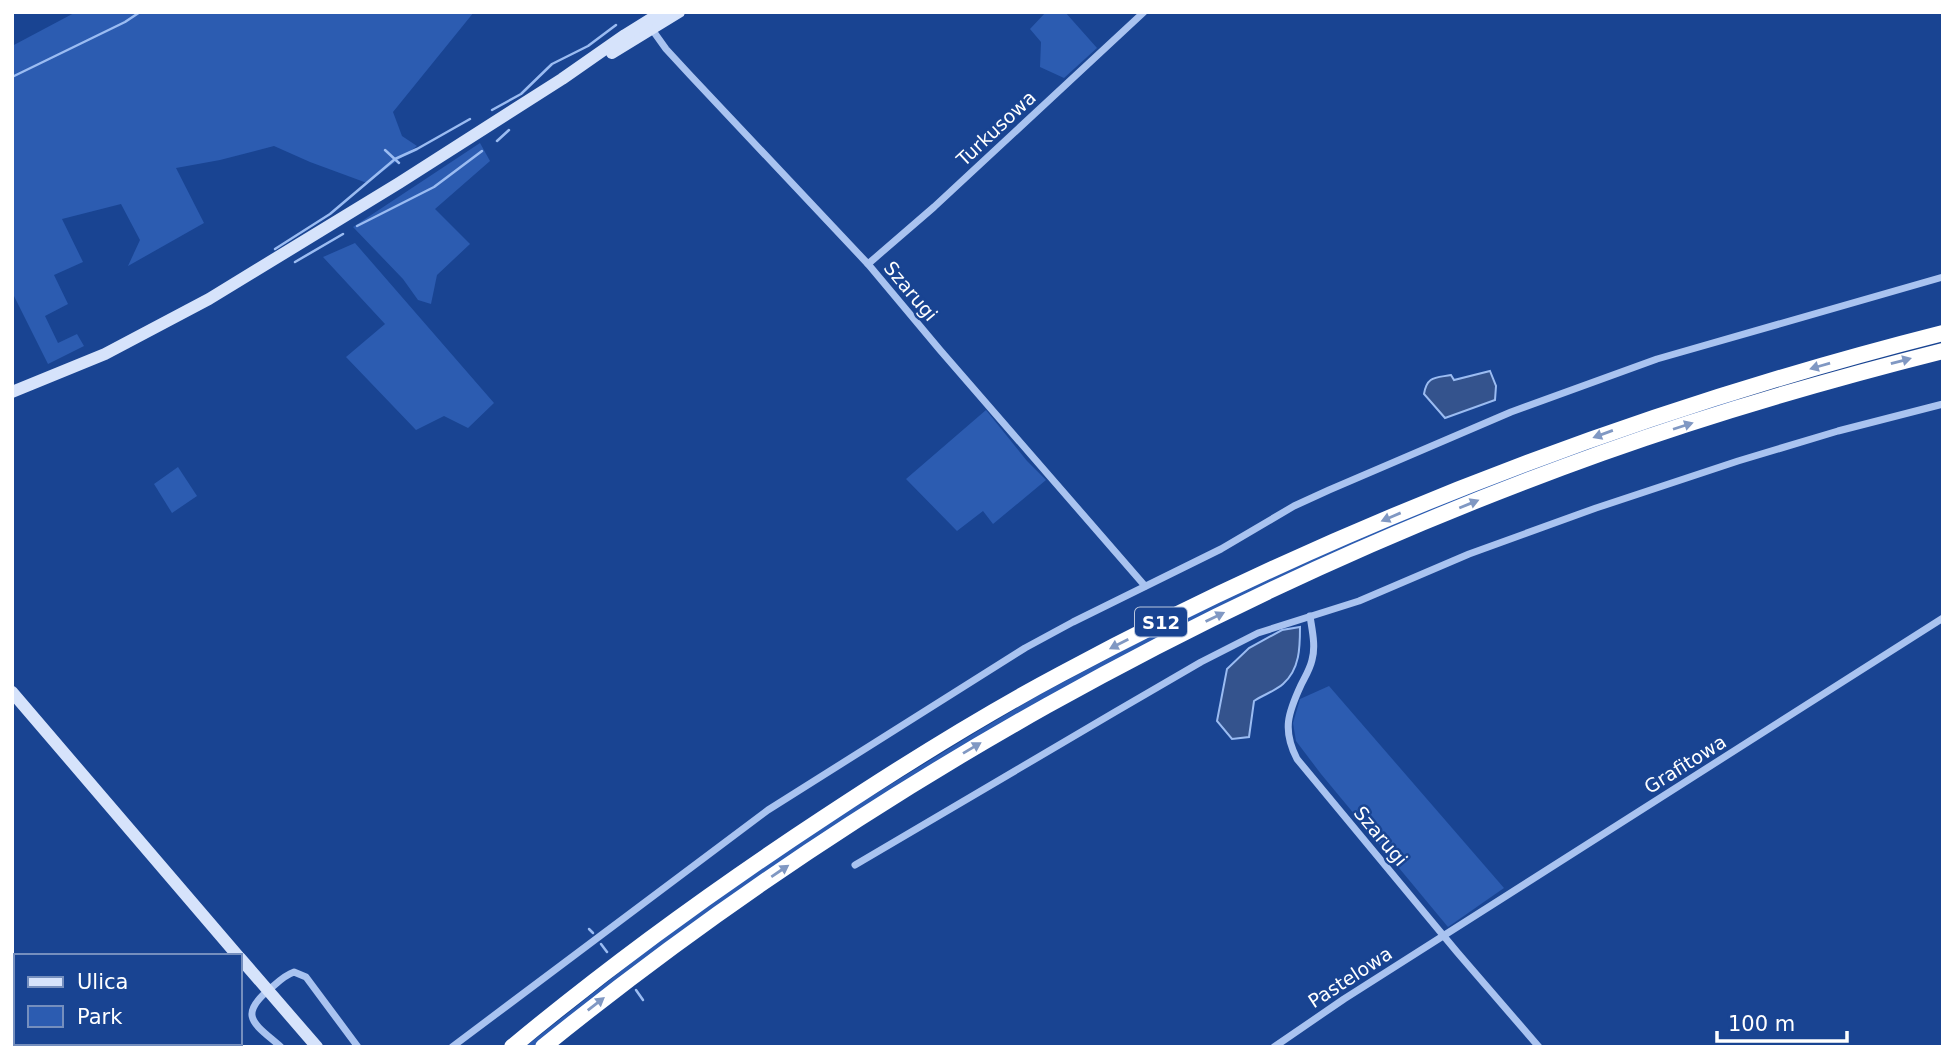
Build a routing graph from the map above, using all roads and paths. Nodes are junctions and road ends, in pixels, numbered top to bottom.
1 (662, 12) edge
2 (679, 12) edge
3 (1144, 12) edge
4 (649, 26) junction
5 (868, 264) junction
6 (1943, 277) edge
7 (1943, 333) edge
8 (1943, 351) edge
9 (12, 392) edge
10 (1943, 404) edge
11 (1145, 586) junction
12 (1310, 616) junction
13 (1943, 618) edge
14 (12, 692) edge
15 (855, 865) dead end
16 (1444, 936) junction
17 (236, 954) edge
18 (242, 960) edge
19 (268, 990) junction
20 (1538, 1046) edge
21 (281, 1047) edge
22 (317, 1047) edge
23 (358, 1047) edge
24 (452, 1047) edge
25 (512, 1047) edge
26 (543, 1047) edge
27 (1274, 1047) edge

1 - 4 main road
2 - 4 main road
3 - 5 street, Turkusowa
4 - 5 street, Szarugi
4 - 9 main road
5 - 11 street, Szarugi
6 - 11 street
7 -> 25 highway, S12
26 -> 8 highway, S12
10 - 12 street
11 - 24 street
12 - 15 street
12 - 16 street, Szarugi
13 - 16 street, Grafitowa
14 - 17 main road
16 - 20 street, Szarugi
16 - 27 street, Pastelowa
18 - 19 main road
19 - 21 street
19 - 22 main road
19 - 23 street

